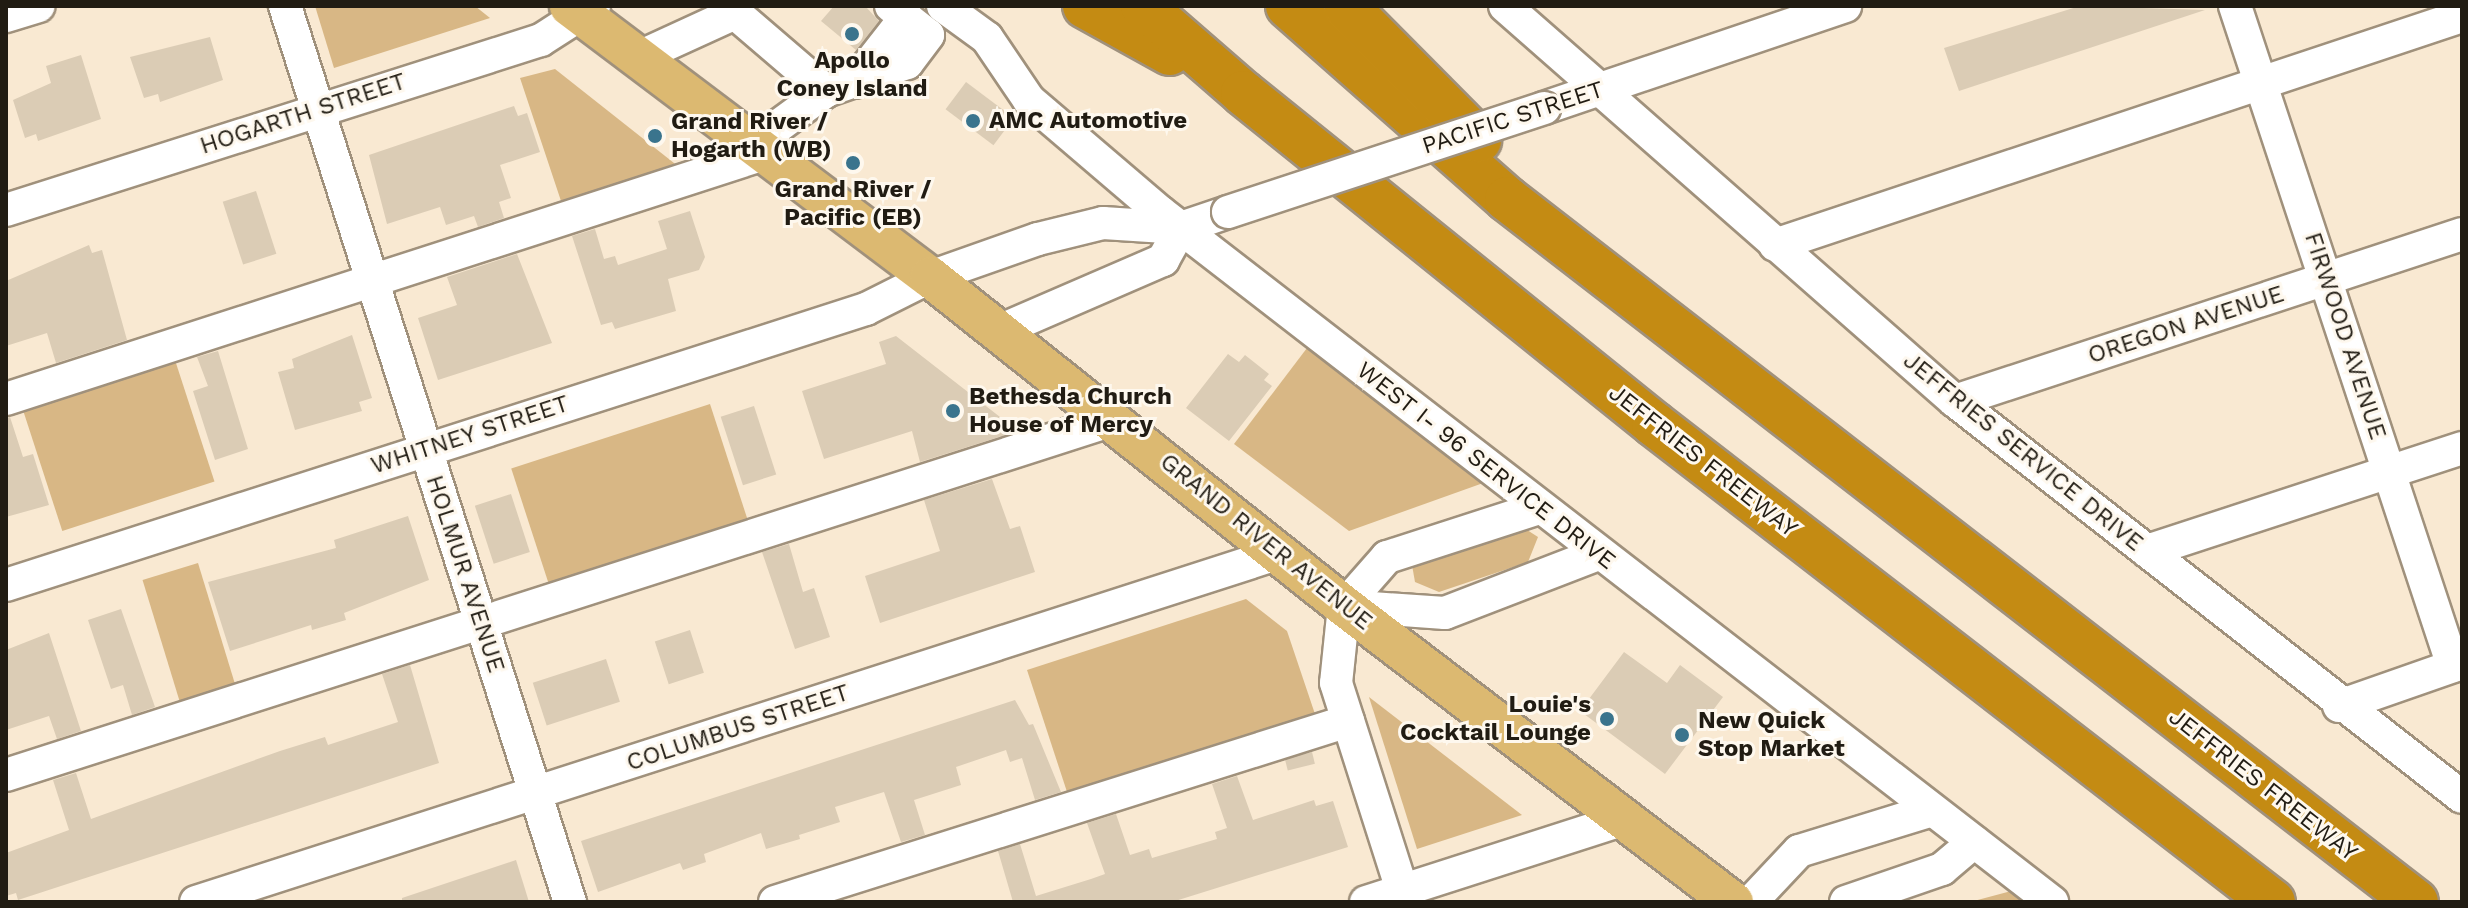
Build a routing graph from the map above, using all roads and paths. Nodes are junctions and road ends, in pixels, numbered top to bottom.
1 (38, 6) edge
2 (285, 6) edge
3 (1085, 6) edge
4 (1143, 6) edge
5 (1288, 6) edge
6 (1346, 6) edge
7 (1505, 6) edge
8 (1845, 6) edge
9 (2235, 6) edge
10 (946, 8) edge
11 (582, 9) edge
12 (721, 12) edge
13 (6, 16) edge
14 (2462, 16) edge
15 (908, 19) edge
16 (639, 57) junction
17 (2261, 82) junction
18 (840, 88) junction
19 (1599, 89) junction
20 (1243, 93) junction
21 (316, 109) junction
22 (761, 148) junction
23 (6, 210) edge
24 (1181, 228) junction
25 (2462, 234) edge
26 (1775, 245) junction
27 (930, 277) junction
28 (2326, 279) junction
29 (1613, 280) junction
30 (372, 283) junction
31 (999, 331) junction
32 (6, 399) edge
33 (1955, 401) junction
34 (1110, 421) junction
35 (2462, 448) edge
36 (424, 450) junction
37 (2390, 472) junction
38 (1539, 508) junction
39 (2147, 551) junction
40 (1280, 553) junction
41 (1598, 554) junction
42 (6, 585) edge
43 (1344, 606) junction
44 (481, 623) junction
45 (2458, 664) edge
46 (2339, 706) junction
47 (1348, 721) junction
48 (6, 775) edge
49 (536, 793) junction
50 (2462, 797) edge
51 (1932, 810) junction
52 (1625, 819) junction
53 (1974, 842) junction
54 (1404, 896) edge
55 (196, 902) edge
56 (570, 902) edge
57 (775, 902) edge
58 (1366, 902) edge
59 (1733, 902) edge
60 (1751, 902) edge
61 (1846, 902) edge
62 (2052, 902) edge
63 (2273, 902) edge
64 (2416, 902) edge

1 - 13 street
2 - 21 street, HOLMUR AVENUE
3 - 20 highway
4 - 20 highway, JEFFRIES FREEWAY
5 - 29 highway, JEFFRIES FREEWAY
6 - 29 highway
7 - 19 street, JEFFRIES SERVICE DRIVE
8 - 19 street, PACIFIC STREET
9 - 17 street, FIRWOOD AVENUE
10 - 15 street
10 - 24 street, WEST I- 96 SERVICE DRIVE
11 - 16 main road, GRAND RIVER AVENUE
11 - 21 street, HOGARTH STREET
12 - 16 street
12 - 18 street
14 - 17 street
15 - 18 street
16 - 22 main road, GRAND RIVER AVENUE
17 - 26 street
17 - 28 street, FIRWOOD AVENUE
18 - 22 street
19 - 24 street, PACIFIC STREET, bridge
19 - 26 street, JEFFRIES SERVICE DRIVE
20 - 63 highway, JEFFRIES FREEWAY
21 - 23 street, HOGARTH STREET
21 - 30 street, HOLMUR AVENUE
22 - 27 main road, GRAND RIVER AVENUE
22 - 30 street
24 - 27 street, PACIFIC STREET
24 - 31 street
24 - 38 street, WEST I- 96 SERVICE DRIVE
25 - 28 street, OREGON AVENUE
26 - 33 street, JEFFRIES SERVICE DRIVE
27 - 31 main road, GRAND RIVER AVENUE
27 - 36 street, WHITNEY STREET
28 - 33 street, OREGON AVENUE
28 - 37 street, FIRWOOD AVENUE
29 - 64 highway, JEFFRIES FREEWAY
30 - 32 street
30 - 36 street, HOLMUR AVENUE
31 - 34 main road, GRAND RIVER AVENUE
33 - 39 street, JEFFRIES SERVICE DRIVE
34 - 40 main road, GRAND RIVER AVENUE
34 - 44 street
35 - 37 street
36 - 42 street, WHITNEY STREET
36 - 44 street, HOLMUR AVENUE
37 - 39 street
37 - 45 street, FIRWOOD AVENUE
38 - 41 street, WEST I- 96 SERVICE DRIVE
38 - 43 street
39 - 46 street, JEFFRIES SERVICE DRIVE
40 - 43 main road, GRAND RIVER AVENUE
40 - 49 street, COLUMBUS STREET
41 - 43 street
41 - 51 street, WEST I- 96 SERVICE DRIVE
43 - 47 street
43 - 52 main road, GRAND RIVER AVENUE
44 - 48 street
44 - 49 street, HOLMUR AVENUE
45 - 46 street
46 - 50 street, JEFFRIES SERVICE DRIVE
47 - 54 street
47 - 57 street
49 - 55 street, COLUMBUS STREET
49 - 56 street, HOLMUR AVENUE
51 - 53 street, WEST I- 96 SERVICE DRIVE
51 - 60 street
52 - 54 street
52 - 59 main road, GRAND RIVER AVENUE
53 - 61 street
53 - 62 street, WEST I- 96 SERVICE DRIVE
54 - 58 street

